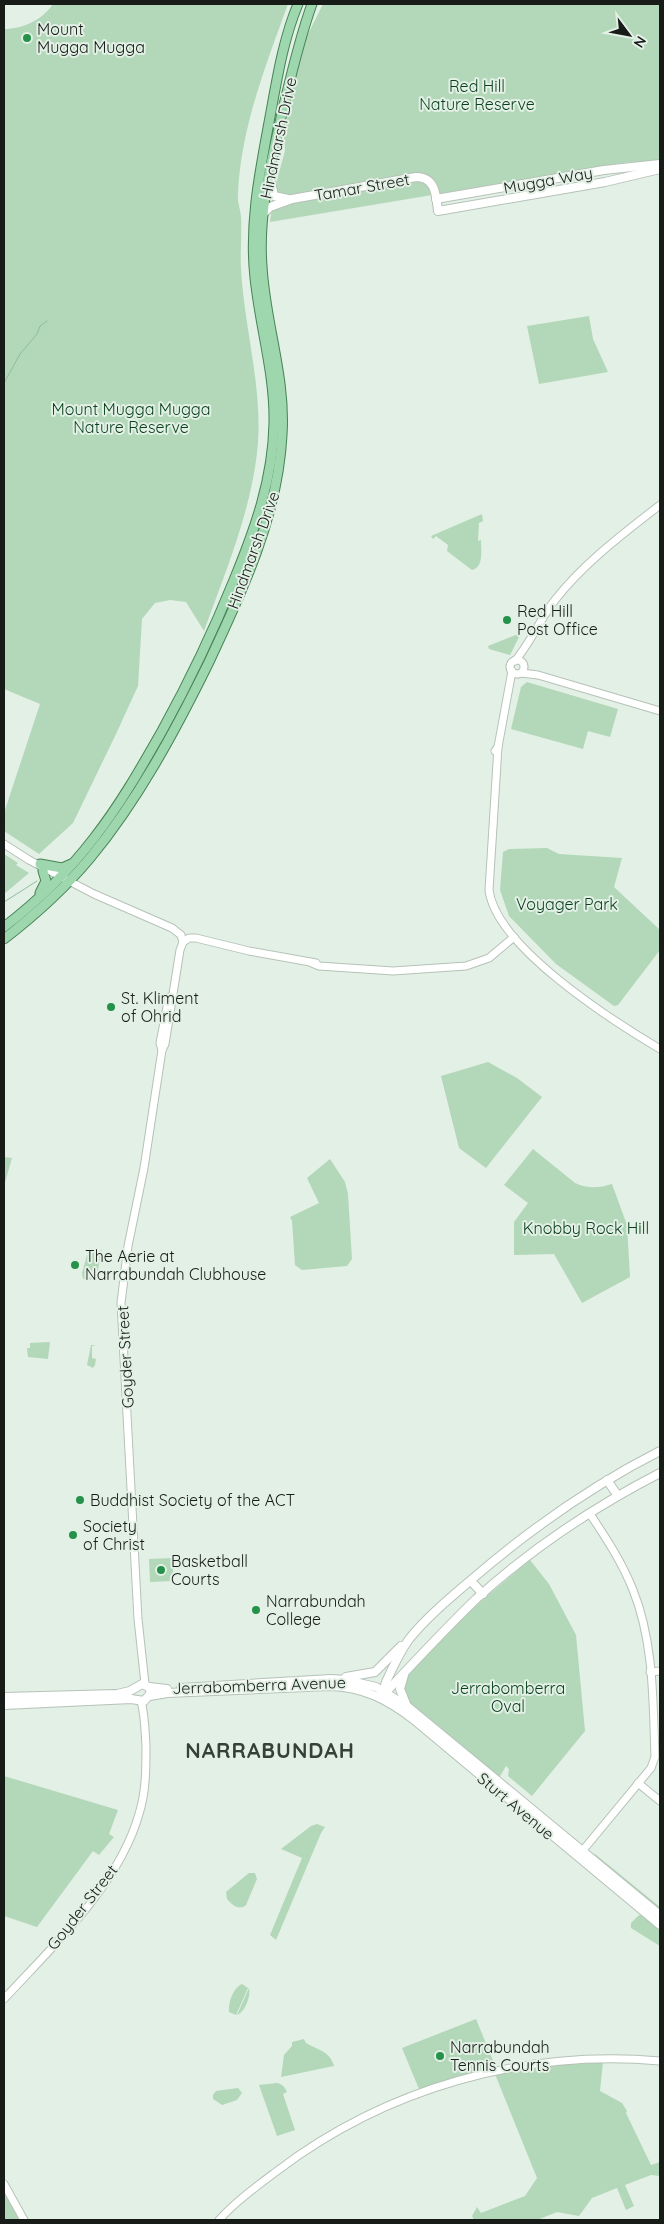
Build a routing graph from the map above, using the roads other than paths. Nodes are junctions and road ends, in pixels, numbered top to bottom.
1 (298, 4) edge
2 (312, 4) edge
3 (660, 164) edge
4 (270, 168) junction
5 (660, 169) edge
6 (436, 199) junction
7 (292, 200) junction
8 (438, 211) joint
9 (262, 214) junction
10 (660, 505) edge
11 (525, 648) junction
12 (515, 661) junction
13 (519, 670) junction
14 (660, 711) edge
15 (4, 844) edge
16 (74, 862) junction
17 (42, 868) junction
18 (64, 881) junction
19 (36, 900) junction
20 (4, 927) edge
21 (514, 937) junction
22 (4, 939) edge
23 (181, 940) junction
24 (660, 1049) edge
25 (660, 1451) edge
26 (660, 1473) edge
27 (609, 1479) junction
28 (619, 1496) junction
29 (590, 1514) junction
30 (469, 1582) junction
31 (482, 1595) junction
32 (420, 1627) junction
33 (398, 1659) junction
34 (409, 1667) junction
35 (660, 1671) edge
36 (650, 1672) junction
37 (332, 1679) junction
38 (281, 1685) junction
39 (142, 1686) junction
40 (371, 1691) junction
41 (385, 1692) junction
42 (4, 1697) edge
43 (49, 1699) junction
44 (144, 1699) junction
45 (4, 1704) edge
46 (407, 1706) junction
47 (424, 1729) junction
48 (638, 1783) junction
49 (660, 1801) edge
50 (580, 1853) junction
51 (660, 1915) edge
52 (660, 1925) edge
53 (4, 1999) edge
54 (660, 2061) edge
55 (4, 2184) edge
56 (24, 2220) edge
57 (219, 2220) edge

1 - 16 main road, Hindmarsh Drive
2 - 4 main road, Hindmarsh Drive
3 - 6 main road, Mugga Way
4 - 7 main road, Tamar Street
4 - 9 main road, Hindmarsh Drive
5 - 8 main road, Mugga Way
6 - 7 main road, Tamar Street
6 - 8 main road, Tamar Street
7 - 9 main road, Tamar Street
9 - 18 main road, Hindmarsh Drive
10 - 11 street
11 - 12 street
11 - 13 street
12 - 13 street
12 - 13 street
13 - 14 street
13 - 21 street
15 - 17 street
16 - 17 main road
16 - 18 main road, Hindmarsh Drive
17 - 18 street
17 - 19 main road
18 - 19 main road, Hindmarsh Drive
18 - 22 main road, Hindmarsh Drive
18 - 23 street
19 - 20 main road, Hindmarsh Drive
21 - 23 street
21 - 24 street
23 - 39 street, Goyder Street
25 - 27 main road
26 - 28 main road
27 - 28 main road
27 - 30 main road
28 - 29 main road
29 - 31 main road
29 - 36 street
30 - 31 main road
30 - 32 main road
31 - 34 main road
32 - 33 main road
32 - 37 main road
33 - 34 main road
33 - 41 main road
34 - 41 main road
34 - 46 main road
35 - 36 street
36 - 48 street
37 - 38 main road, Jerrabomberra Avenue
37 - 40 main road, Jerrabomberra Avenue
38 - 39 main road, Jerrabomberra Avenue
38 - 40 main road, Jerrabomberra Avenue
38 - 44 main road, Jerrabomberra Avenue
39 - 43 main road, Jerrabomberra Avenue
39 - 44 main road
39 - 44 main road
40 - 41 main road, Sturt Avenue
40 - 41 main road
40 - 47 main road, Sturt Avenue
41 - 46 main road, Sturt Avenue
41 - 47 main road
42 - 43 main road, Jerrabomberra Avenue
43 - 44 main road, Jerrabomberra Avenue
43 - 45 main road, Jerrabomberra Avenue
44 - 53 street, Goyder Street
46 - 50 main road, Sturt Avenue
47 - 50 main road, Sturt Avenue
48 - 49 street
48 - 50 street
50 - 51 main road, Sturt Avenue
50 - 52 main road, Sturt Avenue
54 - 57 street
55 - 56 street

